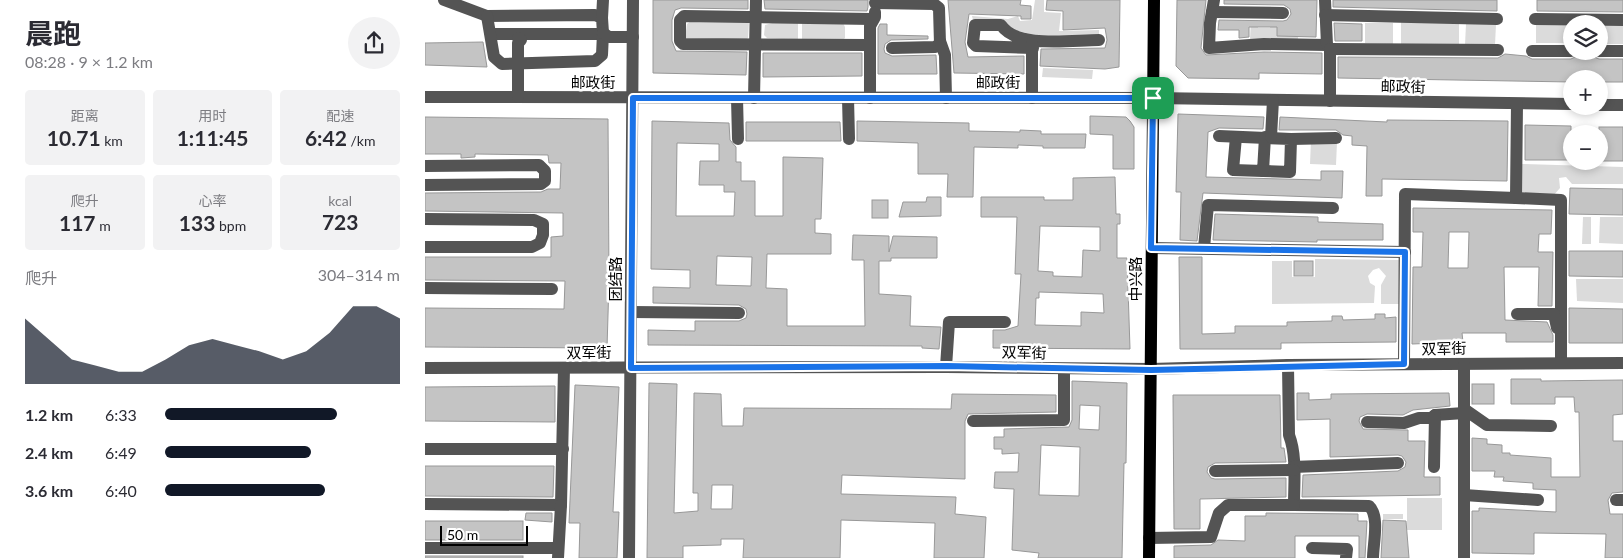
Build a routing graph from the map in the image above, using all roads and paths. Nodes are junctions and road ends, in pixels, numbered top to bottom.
1 (444, 0) edge
2 (603, 0) edge
3 (633, 0) edge
4 (756, 0) edge
5 (1154, 0) edge
6 (1325, 0) edge
7 (875, 2) edge
8 (1213, 6) edge
9 (1283, 13) dead end
10 (1325, 15) junction
11 (487, 16) junction
12 (518, 17) junction
13 (755, 17) junction
14 (602, 18) junction
15 (872, 19) junction
16 (1497, 19) dead end
17 (1535, 19) dead end
18 (1623, 20) edge
19 (603, 33) junction
20 (491, 34) junction
21 (633, 37) junction
22 (518, 38) junction
23 (1099, 40) dead end
24 (940, 42) junction
25 (755, 43) junction
26 (869, 45) junction
27 (1329, 47) junction
28 (892, 48) dead end
29 (1498, 50) dead end
30 (1532, 51) dead end
31 (1563, 51) edge
32 (1608, 51) edge
33 (1623, 51) edge
34 (518, 64) junction
35 (425, 97) edge
36 (518, 97) junction
37 (633, 98) junction
38 (737, 98) junction
39 (754, 98) junction
40 (848, 98) junction
41 (870, 98) junction
42 (946, 98) junction
43 (1032, 98) junction
44 (1153, 98) junction
45 (1273, 100) junction
46 (1330, 101) junction
47 (1516, 102) junction
48 (1563, 104) edge
49 (1608, 105) edge
50 (1623, 105) edge
51 (1219, 136) dead end
52 (1236, 137) junction
53 (1268, 137) junction
54 (1336, 138) dead end
55 (738, 139) dead end
56 (849, 139) dead end
57 (1291, 139) junction
58 (425, 166) edge
59 (1263, 171) junction
60 (425, 185) edge
61 (1516, 198) junction
62 (1333, 208) dead end
63 (425, 219) edge
64 (425, 247) edge
65 (1151, 248) junction
66 (1204, 248) junction
67 (1405, 252) junction
68 (425, 288) edge
69 (552, 289) dead end
70 (631, 312) junction
71 (739, 312) dead end
72 (1520, 313) dead end
73 (1005, 322) dead end
74 (1561, 342) junction
75 (1561, 363) junction
76 (1623, 363) edge
77 (1404, 364) junction
78 (1464, 364) junction
79 (1288, 365) junction
80 (947, 366) junction
81 (425, 368) edge
82 (564, 368) junction
83 (631, 368) junction
84 (1065, 368) junction
85 (1151, 370) junction
86 (1464, 411) junction
87 (1435, 415) junction
88 (973, 420) dead end
89 (1367, 422) dead end
90 (1551, 426) dead end
91 (425, 449) edge
92 (563, 449) junction
93 (1398, 463) dead end
94 (1434, 467) dead end
95 (1294, 468) junction
96 (1215, 471) dead end
97 (1464, 495) junction
98 (1539, 500) dead end
99 (425, 504) edge
100 (561, 505) junction
101 (1294, 505) junction
102 (1149, 538) junction
103 (425, 548) edge
104 (1312, 548) dead end
105 (558, 553) edge
106 (629, 558) edge
107 (1149, 558) edge
108 (1346, 558) edge
109 (1373, 558) edge
110 (1464, 558) edge

1 - 11 street
2 - 14 street
3 - 21 street, 团结路
4 - 13 street
5 - 44 main road, 中兴路
6 - 10 street
7 - 15 street
7 - 24 street
8 - 9 street
8 - 27 street
10 - 16 street
10 - 27 street
11 - 12 street
11 - 20 street
12 - 14 street
12 - 22 street
13 - 15 street
13 - 25 street
13 - 25 street
14 - 19 street
15 - 26 street
17 - 18 street
19 - 21 street
19 - 22 street
19 - 34 street
20 - 22 street
20 - 34 street
21 - 37 street, 团结路
22 - 34 street
23 - 43 street
24 - 28 street
24 - 42 street
25 - 26 street
25 - 39 street
26 - 41 street
27 - 29 street
27 - 46 street
30 - 31 street
32 - 33 street
34 - 36 street
35 - 36 street, 邮政街
36 - 37 street, 邮政街
37 - 38 street, 邮政街
37 - 70 street, 团结路
38 - 39 street, 邮政街
38 - 55 street
39 - 40 street, 邮政街
40 - 41 street, 邮政街
40 - 56 street
41 - 42 street, 邮政街
42 - 43 street, 邮政街
43 - 44 street, 邮政街
44 - 45 street, 邮政街
44 - 65 main road, 中兴路
45 - 46 street, 邮政街
45 - 53 street
46 - 47 street, 邮政街
47 - 48 street, 邮政街
47 - 61 street
49 - 50 street
51 - 52 street
52 - 53 street
52 - 59 street
53 - 57 street
53 - 59 street
54 - 57 street
57 - 59 street
58 - 60 street
61 - 67 street
61 - 74 street
62 - 66 street
63 - 64 street
65 - 66 street
65 - 85 main road, 中兴路
66 - 67 street
67 - 77 street
68 - 69 street
70 - 71 street
70 - 83 street, 团结路
72 - 74 street
73 - 80 street
74 - 75 street
75 - 76 street, 双军街
75 - 78 street, 双军街
77 - 78 street, 双军街
77 - 79 street, 双军街
78 - 86 street
79 - 85 street, 双军街
79 - 95 street
80 - 83 street, 双军街
80 - 84 street, 双军街
81 - 82 street, 双军街
82 - 83 street, 双军街
82 - 92 street
83 - 106 street, 团结路
84 - 85 street, 双军街
84 - 88 street
85 - 102 main road, 中兴路
86 - 87 street
86 - 90 street
86 - 97 street
87 - 89 street
87 - 94 street
91 - 92 street
92 - 100 street
93 - 95 street
95 - 96 street
95 - 101 street
97 - 98 street
97 - 110 street
99 - 100 street
100 - 105 street
101 - 102 street
101 - 109 street
102 - 107 main road, 中兴路
103 - 105 street
104 - 108 street

